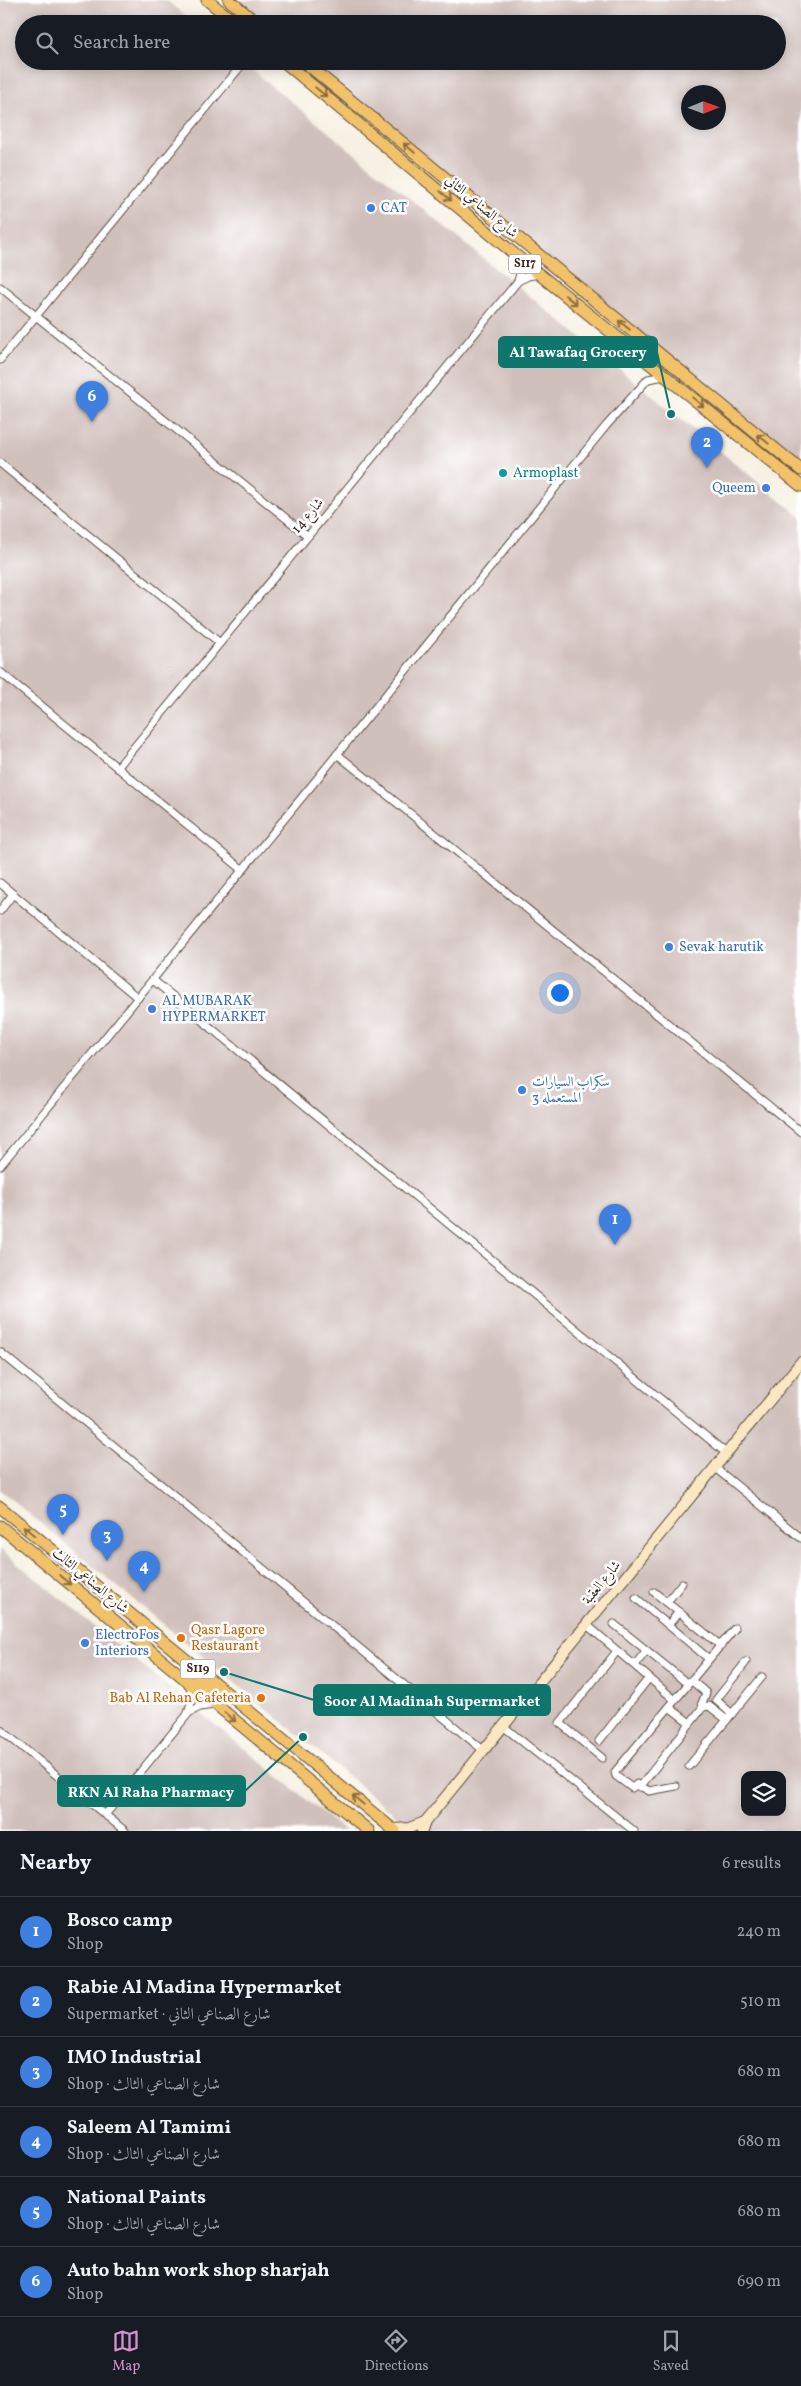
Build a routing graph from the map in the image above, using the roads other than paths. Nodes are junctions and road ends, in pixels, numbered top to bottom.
1 (207, 0) edge
2 (229, 0) edge
3 (226, 15) edge
4 (247, 15) edge
5 (238, 70) edge
6 (294, 70) edge
7 (314, 70) edge
8 (518, 258) junction
9 (538, 274) junction
10 (518, 281) junction
11 (0, 287) edge
12 (36, 316) junction
13 (0, 360) edge
14 (647, 361) junction
15 (666, 376) junction
16 (644, 383) junction
17 (0, 463) edge
18 (801, 470) edge
19 (801, 486) edge
20 (308, 536) junction
21 (220, 643) junction
22 (0, 672) edge
23 (337, 754) junction
24 (118, 768) junction
25 (243, 870) junction
26 (0, 883) edge
27 (13, 894) junction
28 (0, 911) edge
29 (152, 980) junction
30 (138, 998) junction
31 (801, 1132) edge
32 (0, 1166) edge
33 (0, 1352) edge
34 (801, 1362) edge
35 (726, 1454) junction
36 (714, 1468) junction
37 (0, 1508) edge
38 (0, 1526) edge
39 (801, 1538) edge
40 (682, 1583) dead end
41 (654, 1592) dead end
42 (636, 1598) dead end
43 (667, 1602) junction
44 (679, 1612) junction
45 (114, 1621) junction
46 (614, 1624) dead end
47 (668, 1624) junction
48 (587, 1625) junction
49 (735, 1628) dead end
50 (154, 1634) junction
51 (720, 1646) junction
52 (617, 1651) junction
53 (646, 1651) junction
54 (710, 1659) junction
55 (746, 1662) dead end
56 (635, 1665) junction
57 (762, 1677) dead end
58 (649, 1678) junction
59 (690, 1682) junction
60 (190, 1684) junction
61 (226, 1692) junction
62 (675, 1700) junction
63 (214, 1704) junction
64 (669, 1706) junction
65 (703, 1707) junction
66 (188, 1714) junction
67 (729, 1717) junction
68 (690, 1724) junction
69 (503, 1726) junction
70 (0, 1729) edge
71 (599, 1741) dead end
72 (483, 1750) junction
73 (602, 1758) dead end
74 (689, 1766) dead end
75 (676, 1786) dead end
76 (640, 1787) junction
77 (105, 1815) junction
78 (423, 1826) edge
79 (394, 1830) edge
80 (125, 1831) edge
81 (369, 1831) edge
82 (634, 1831) edge

1 - 3 main road
2 - 4 main road
5 - 12 street
6 -> 8 main road, شارع الصناعي الثاني / S117
18 -> 7 main road, شارع الصناعي الثاني / S117
8 - 9 main road, شارع الصناعي الثاني / S117
8 - 10 street
9 - 10 street
9 -> 14 main road, شارع الصناعي الثاني / S117
10 - 20 street, شارع 14
11 - 12 street
12 - 13 street
12 - 20 street
14 - 15 main road, شارع الصناعي الثاني / S117
14 - 16 street
15 - 16 street
15 -> 19 main road, شارع الصناعي الثاني / S117
16 - 23 street
17 - 21 street
20 - 21 street, شارع 14
21 - 24 street, شارع 14
22 - 24 street
23 - 25 street
23 - 31 street
24 - 25 street
25 - 29 street
26 - 27 street
27 - 28 street
27 - 30 street
29 - 30 street
29 - 35 street
30 - 32 street
33 - 72 street
34 - 35 street, شارع العقبة
35 - 36 street, شارع العقبة
36 - 39 street
36 - 48 street, شارع العقبة
50 -> 37 main road, شارع الصناعي الثالث / S119
38 -> 45 main road, شارع الصناعي الثالث / S119
40 - 43 street
41 - 43 street
42 - 47 street
43 - 44 street
44 - 47 street
44 - 51 street
45 - 50 main road
45 - 60 main road, شارع الصناعي الثالث / S119
46 - 53 street
47 - 54 street
48 - 52 street
48 - 69 street, شارع العقبة
49 - 51 street
50 - 61 main road, شارع الصناعي الثالث / S119
51 - 54 street
52 - 56 street
52 - 73 street
53 - 56 street
53 - 59 street
54 - 59 street
55 - 67 street
56 - 58 street
57 - 67 street
58 - 62 street
58 - 71 street
59 - 62 street
59 - 65 street
60 - 61 main road
60 - 63 main road, شارع الصناعي الثالث / S119
60 - 66 street
79 -> 61 main road, شارع الصناعي الثالث / S119
62 - 64 street
63 - 66 street
63 -> 81 main road, شارع الصناعي الثالث / S119
64 - 68 street
64 - 76 street
65 - 67 street
65 - 68 street
66 - 77 street
67 - 74 street
68 - 76 street
69 - 72 street, شارع العقبة
69 - 82 street
70 - 77 street
72 - 78 street, شارع العقبة
75 - 76 street
77 - 80 street
78 - 79 street, شارع العقبة

